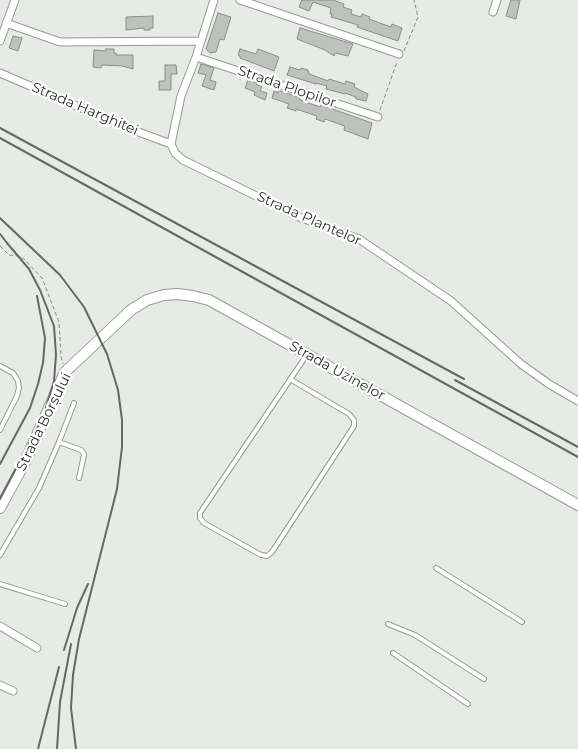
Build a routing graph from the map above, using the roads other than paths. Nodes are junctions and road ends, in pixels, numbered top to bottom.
1 (14, 0) edge
2 (214, 0) edge
3 (240, 0) edge
4 (497, 0) edge
5 (493, 12) dead end
6 (6, 23) junction
7 (0, 41) edge
8 (201, 41) junction
9 (399, 54) dead end
10 (196, 56) junction
11 (0, 73) edge
12 (378, 118) dead end
13 (171, 144) junction
14 (97, 342) joint
15 (307, 354) junction
16 (0, 366) edge
17 (290, 379) junction
18 (578, 401) edge
19 (74, 403) dead end
20 (0, 415) edge
21 (6, 419) junction
22 (0, 430) edge
23 (59, 442) junction
24 (79, 478) dead end
25 (578, 505) edge
26 (0, 508) edge
27 (0, 555) edge
28 (436, 568) dead end
29 (0, 584) edge
30 (65, 604) dead end
31 (522, 622) dead end
32 (388, 624) dead end
33 (0, 626) edge
34 (37, 648) dead end
35 (393, 653) dead end
36 (484, 680) dead end
37 (0, 685) edge
38 (13, 691) dead end
39 (468, 704) dead end

1 - 6 street
2 - 8 street
3 - 9 street
4 - 5 street
6 - 7 street
6 - 8 street
8 - 10 street
10 - 12 street, Strada Plopilor
10 - 13 street
11 - 13 street, Strada Harghitei
13 - 18 street, Strada Plantelor
14 - 15 street, Strada Uzinelor
14 - 26 street, Strada Borșului
15 - 17 lane
15 - 25 street, Strada Uzinelor
16 - 21 lane
17 - 17 lane
19 - 23 lane
20 - 21 lane
21 - 22 lane
23 - 24 lane
23 - 27 lane
28 - 31 lane
29 - 30 lane
32 - 36 lane
33 - 34 street
35 - 39 lane
37 - 38 street

